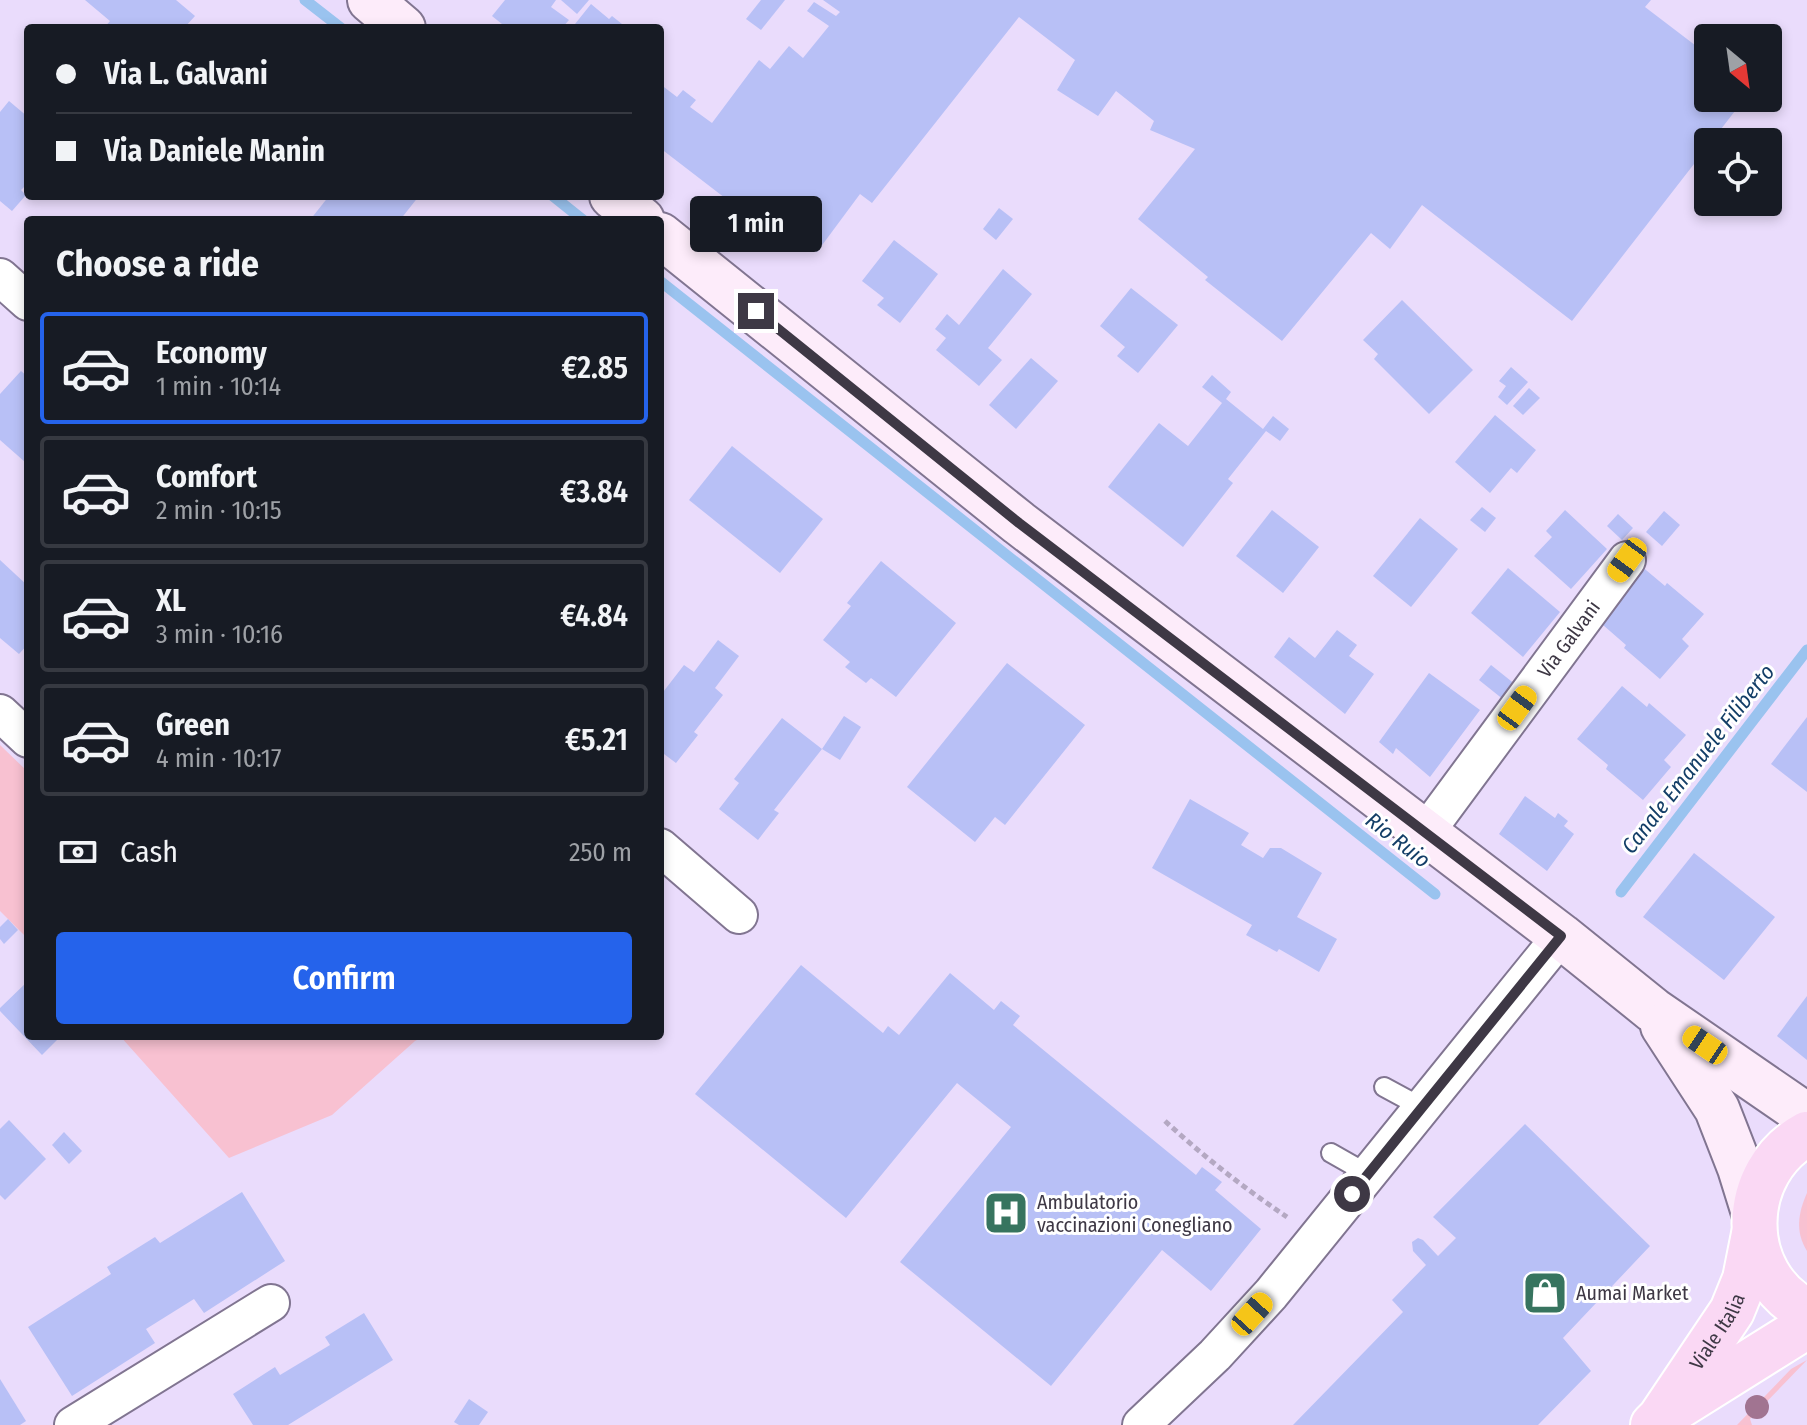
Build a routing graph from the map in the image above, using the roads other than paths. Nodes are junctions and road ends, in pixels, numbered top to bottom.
1 (370, 0) edge
2 (398, 24) edge
3 (617, 200) edge
4 (637, 216) edge
5 (664, 238) edge
6 (0, 277) edge
7 (24, 298) edge
8 (1627, 560) dead end
9 (0, 713) edge
10 (24, 735) edge
11 (1426, 832) junction
12 (664, 850) edge
13 (739, 915) dead end
14 (1561, 936) junction
15 (1653, 1010) junction
16 (1384, 1087) dead end
17 (1421, 1107) junction
18 (1807, 1116) edge
19 (1807, 1134) edge
20 (1331, 1153) dead end
21 (1368, 1174) junction
22 (1754, 1223) junction
23 (271, 1303) dead end
24 (1807, 1311) edge
25 (1807, 1326) edge
26 (1657, 1421) edge
27 (73, 1425) edge
28 (1141, 1425) edge

1 - 2 main road
3 - 4 main road
5 - 11 main road
6 - 7 street
8 - 11 street, Via Galvani
9 - 10 street
11 - 14 main road
12 - 13 street
14 - 15 main road
14 - 17 street
15 - 18 main road
15 - 22 main road
16 - 17 lane
17 - 21 street
19 - 22 main road, Viale Italia
20 - 21 lane
21 - 28 street
22 - 24 main road
22 - 26 main road, Viale Italia
23 - 27 street
25 - 26 main road, Viale Italia

